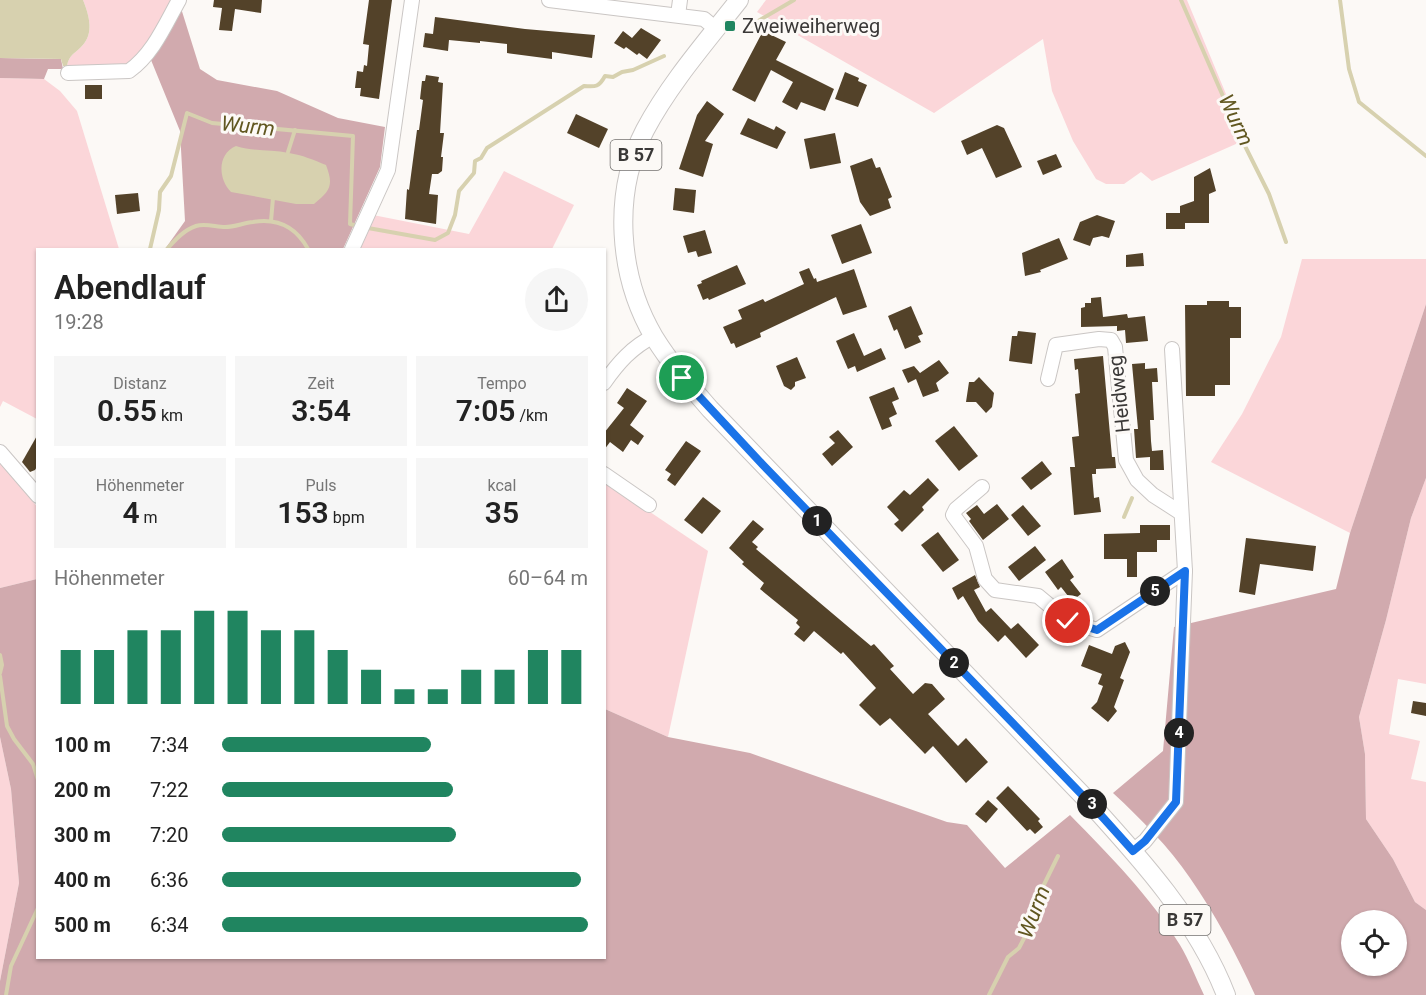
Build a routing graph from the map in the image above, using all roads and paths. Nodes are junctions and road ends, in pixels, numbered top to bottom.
1 (179, 0) edge
2 (412, 0) edge
3 (549, 0) edge
4 (680, 0) edge
5 (739, 0) edge
6 (678, 15) junction
7 (716, 29) junction
8 (69, 73) dead end
9 (352, 248) edge
10 (654, 336) junction
11 (1172, 348) dead end
12 (1048, 379) dead end
13 (606, 380) edge
14 (0, 452) edge
15 (606, 475) edge
16 (982, 488) dead end
17 (36, 494) edge
18 (649, 505) dead end
19 (1182, 513) junction
20 (1185, 571) junction
21 (1133, 851) junction
22 (1226, 995) edge

1 - 8 street
2 - 9 street
3 - 6 street
4 - 6 street
5 - 7 main road, B 57
6 - 7 street
7 - 10 main road, B 57
10 - 13 street
10 - 21 main road, B 57
11 - 19 street
12 - 19 street, Heidweg
14 - 17 street
15 - 18 street
16 - 20 street
19 - 20 street
20 - 21 street
21 - 22 main road, B 57

